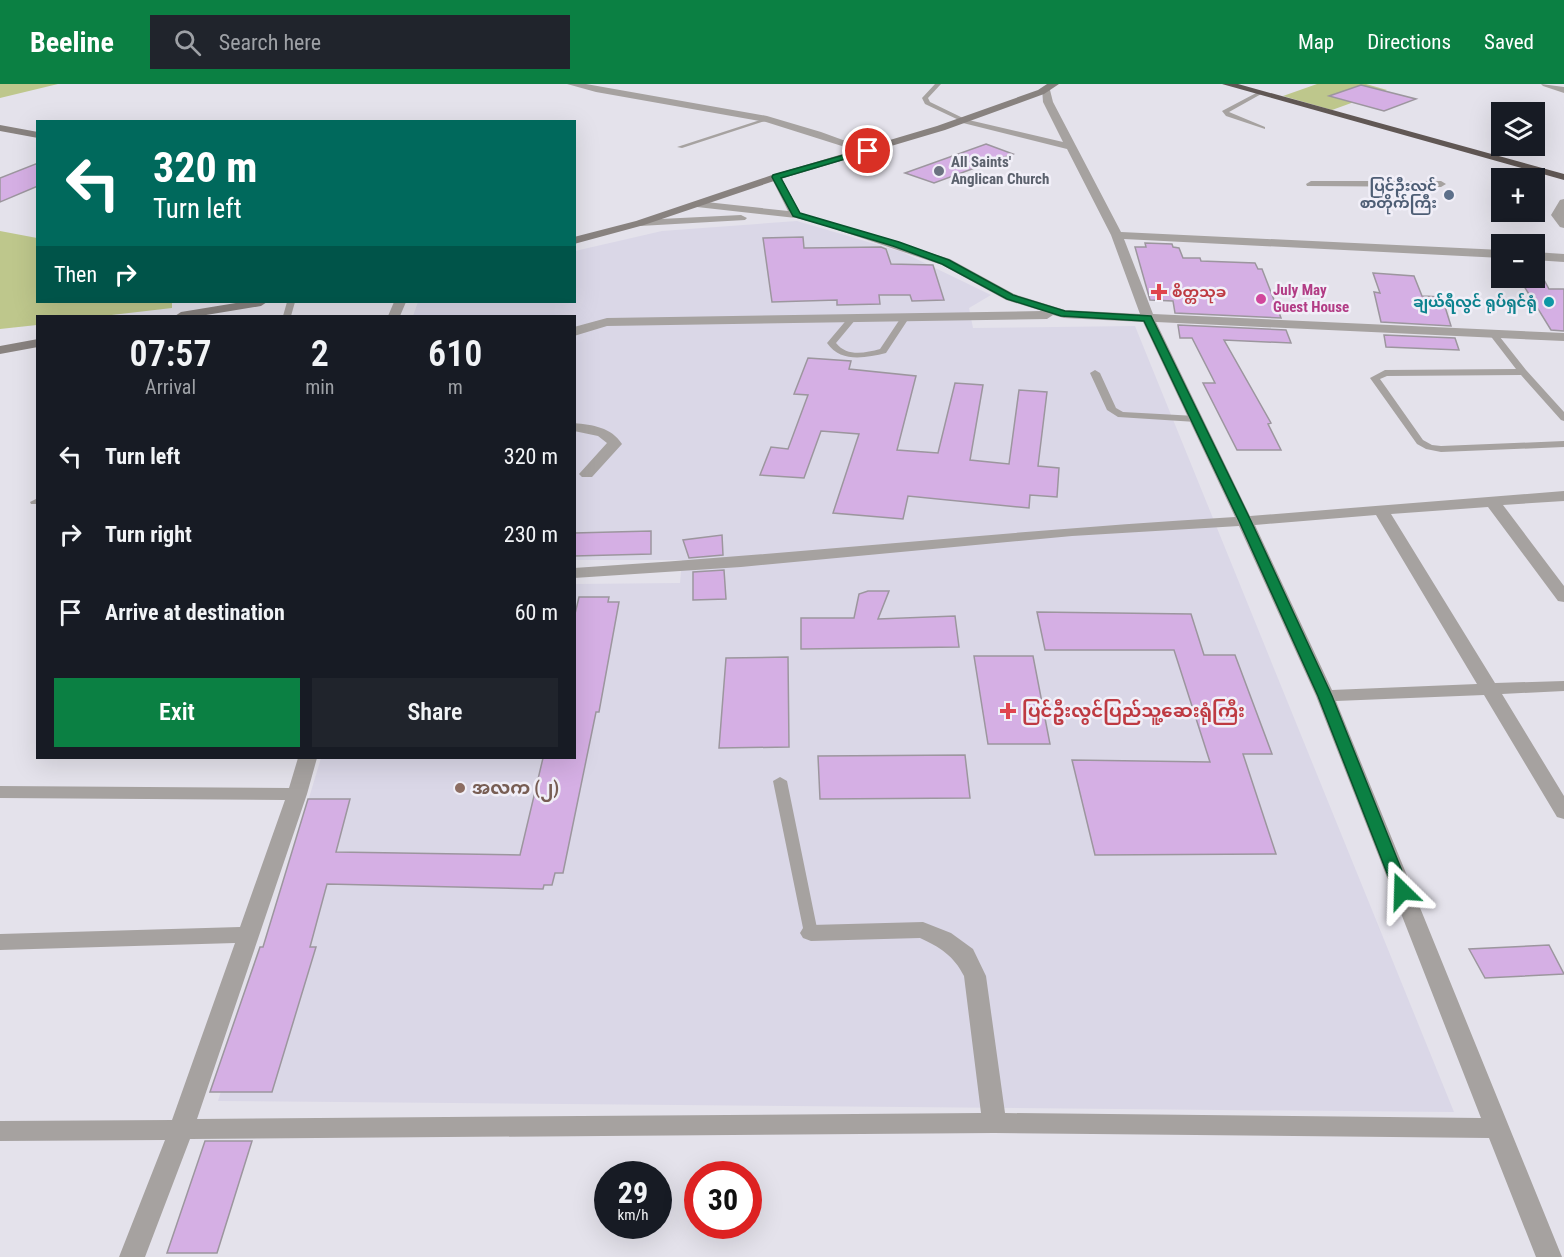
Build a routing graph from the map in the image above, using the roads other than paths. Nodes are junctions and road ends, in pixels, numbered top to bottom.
1 (572, 84) edge
2 (938, 84) edge
3 (1227, 84) edge
4 (1546, 84) edge
5 (1050, 87) edge
6 (1564, 90) edge
7 (1260, 93) junction
8 (768, 119) junction
9 (961, 121) junction
10 (0, 128) edge
11 (1263, 128) dead end
12 (36, 135) edge
13 (1069, 146) junction
14 (680, 147) dead end
15 (868, 151) junction
16 (776, 177) junction
17 (1564, 177) edge
18 (1311, 184) dead end
19 (1441, 184) dead end
20 (1564, 202) edge
21 (697, 204) junction
22 (796, 215) junction
23 (640, 223) junction
24 (1564, 225) edge
25 (1117, 235) junction
26 (576, 240) edge
27 (1491, 253) edge
28 (1545, 257) edge
29 (1564, 258) edge
30 (255, 303) edge
31 (1064, 314) junction
32 (187, 315) edge
33 (905, 318) junction
34 (1148, 318) junction
35 (852, 320) junction
36 (576, 331) edge
37 (1493, 334) junction
38 (1564, 337) edge
39 (36, 343) edge
40 (0, 350) edge
41 (1523, 372) junction
42 (1095, 373) dead end
43 (1564, 418) edge
44 (1197, 419) junction
45 (576, 427) edge
46 (1564, 444) edge
47 (587, 474) dead end
48 (1564, 496) edge
49 (1492, 502) junction
50 (1381, 510) junction
51 (1245, 521) junction
52 (576, 573) edge
53 (1564, 597) edge
54 (1564, 686) edge
55 (1491, 690) junction
56 (1325, 696) junction
57 (307, 759) edge
58 (780, 782) dead end
59 (0, 792) edge
60 (297, 794) junction
61 (1564, 812) edge
62 (811, 933) joint
63 (246, 935) junction
64 (0, 942) edge
65 (994, 1122) junction
66 (1496, 1128) junction
67 (181, 1130) junction
68 (0, 1131) edge
69 (132, 1257) edge
70 (1549, 1257) edge

1 - 8 street
2 - 9 lane
3 - 7 highway
4 - 6 street
5 - 9 street
5 - 13 street
7 - 11 lane
7 - 17 highway
8 - 14 lane
8 - 15 street
9 - 13 street
9 - 15 street
10 - 12 street
13 - 25 street
15 - 16 street
16 - 21 street
16 - 22 street
18 - 19 street
20 - 24 street
21 - 22 street
21 - 23 street
22 - 23 street
22 - 31 street
23 - 26 street
25 - 27 street
25 - 34 street
28 - 29 street
30 - 32 street
31 - 33 street
31 - 34 street
33 - 35 street
33 - 35 lane
34 - 37 street
34 - 44 street
35 - 36 street
37 - 38 street
37 - 41 lane
39 - 40 street
41 - 43 lane
41 - 46 lane
42 - 44 lane
44 - 51 street
45 - 47 street
48 - 49 street
49 - 50 street
49 - 53 street
50 - 51 street
50 - 55 street
51 - 52 street
51 - 56 street
54 - 55 street
55 - 56 street
55 - 61 street
56 - 66 street
57 - 60 street
58 - 62 lane
59 - 60 street
60 - 63 street
62 - 65 street
63 - 64 street
63 - 67 street
65 - 66 street
65 - 67 street
66 - 70 street
67 - 68 street
67 - 69 street

